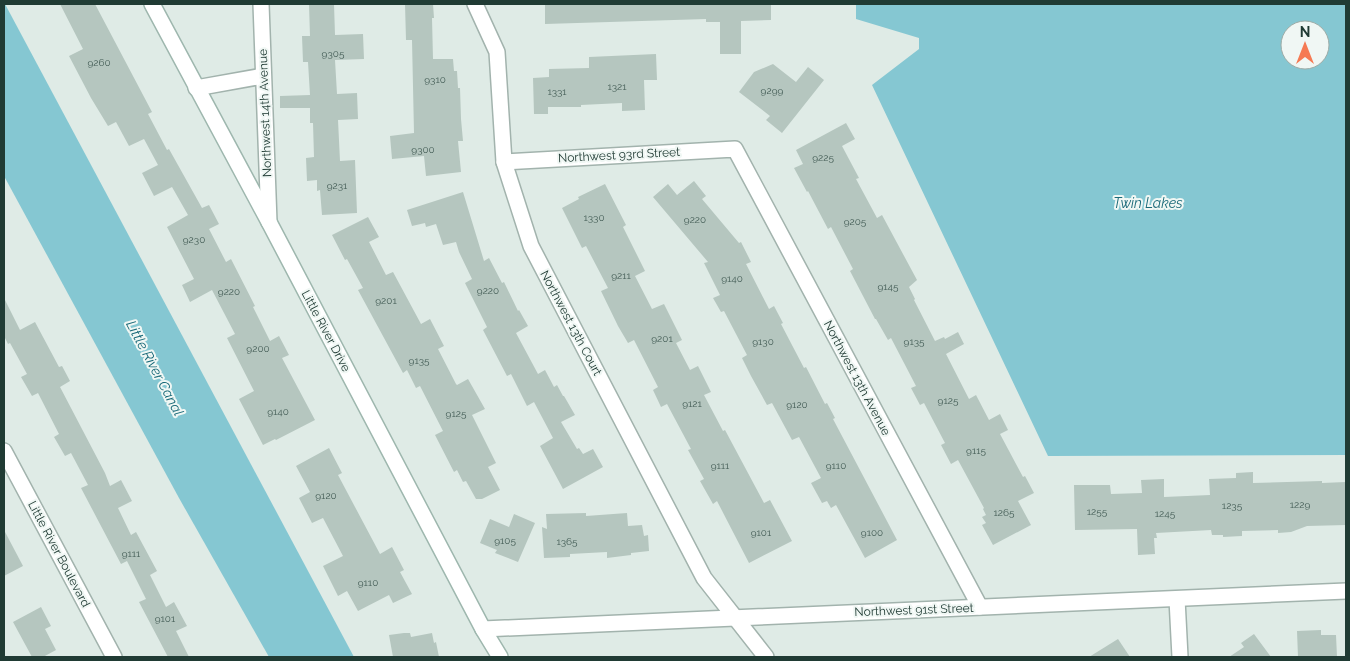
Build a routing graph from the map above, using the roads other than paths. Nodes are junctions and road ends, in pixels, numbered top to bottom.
1 (152, 4) edge
2 (261, 4) edge
3 (475, 4) edge
4 (263, 76) junction
5 (196, 88) junction
6 (735, 149) joint
7 (504, 162) junction
8 (269, 222) junction
9 (4, 451) edge
10 (11, 477) edge
11 (1346, 591) edge
12 (1177, 599) junction
13 (980, 607) junction
14 (736, 618) junction
15 (483, 629) junction
16 (114, 657) edge
17 (500, 657) edge
18 (766, 657) edge
19 (1180, 657) edge

1 - 5 street, Little River Drive
2 - 4 street, Northwest 14th Avenue
3 - 7 street, Northwest 13th Court
4 - 5 street
4 - 8 street, Northwest 14th Avenue
5 - 8 street, Little River Drive
6 - 7 street, Northwest 93rd Street
6 - 13 street, Northwest 13th Avenue
7 - 14 street, Northwest 13th Court
8 - 15 street, Little River Drive
9 - 10 street, Little River Boulevard
10 - 16 street, Little River Boulevard
11 - 12 street, Northwest 91st Street
12 - 13 street, Northwest 91st Street
12 - 19 street
13 - 14 street, Northwest 91st Street
14 - 15 street, Northwest 91st Street
14 - 18 street, Northwest 13th Court
15 - 17 street, Little River Drive

